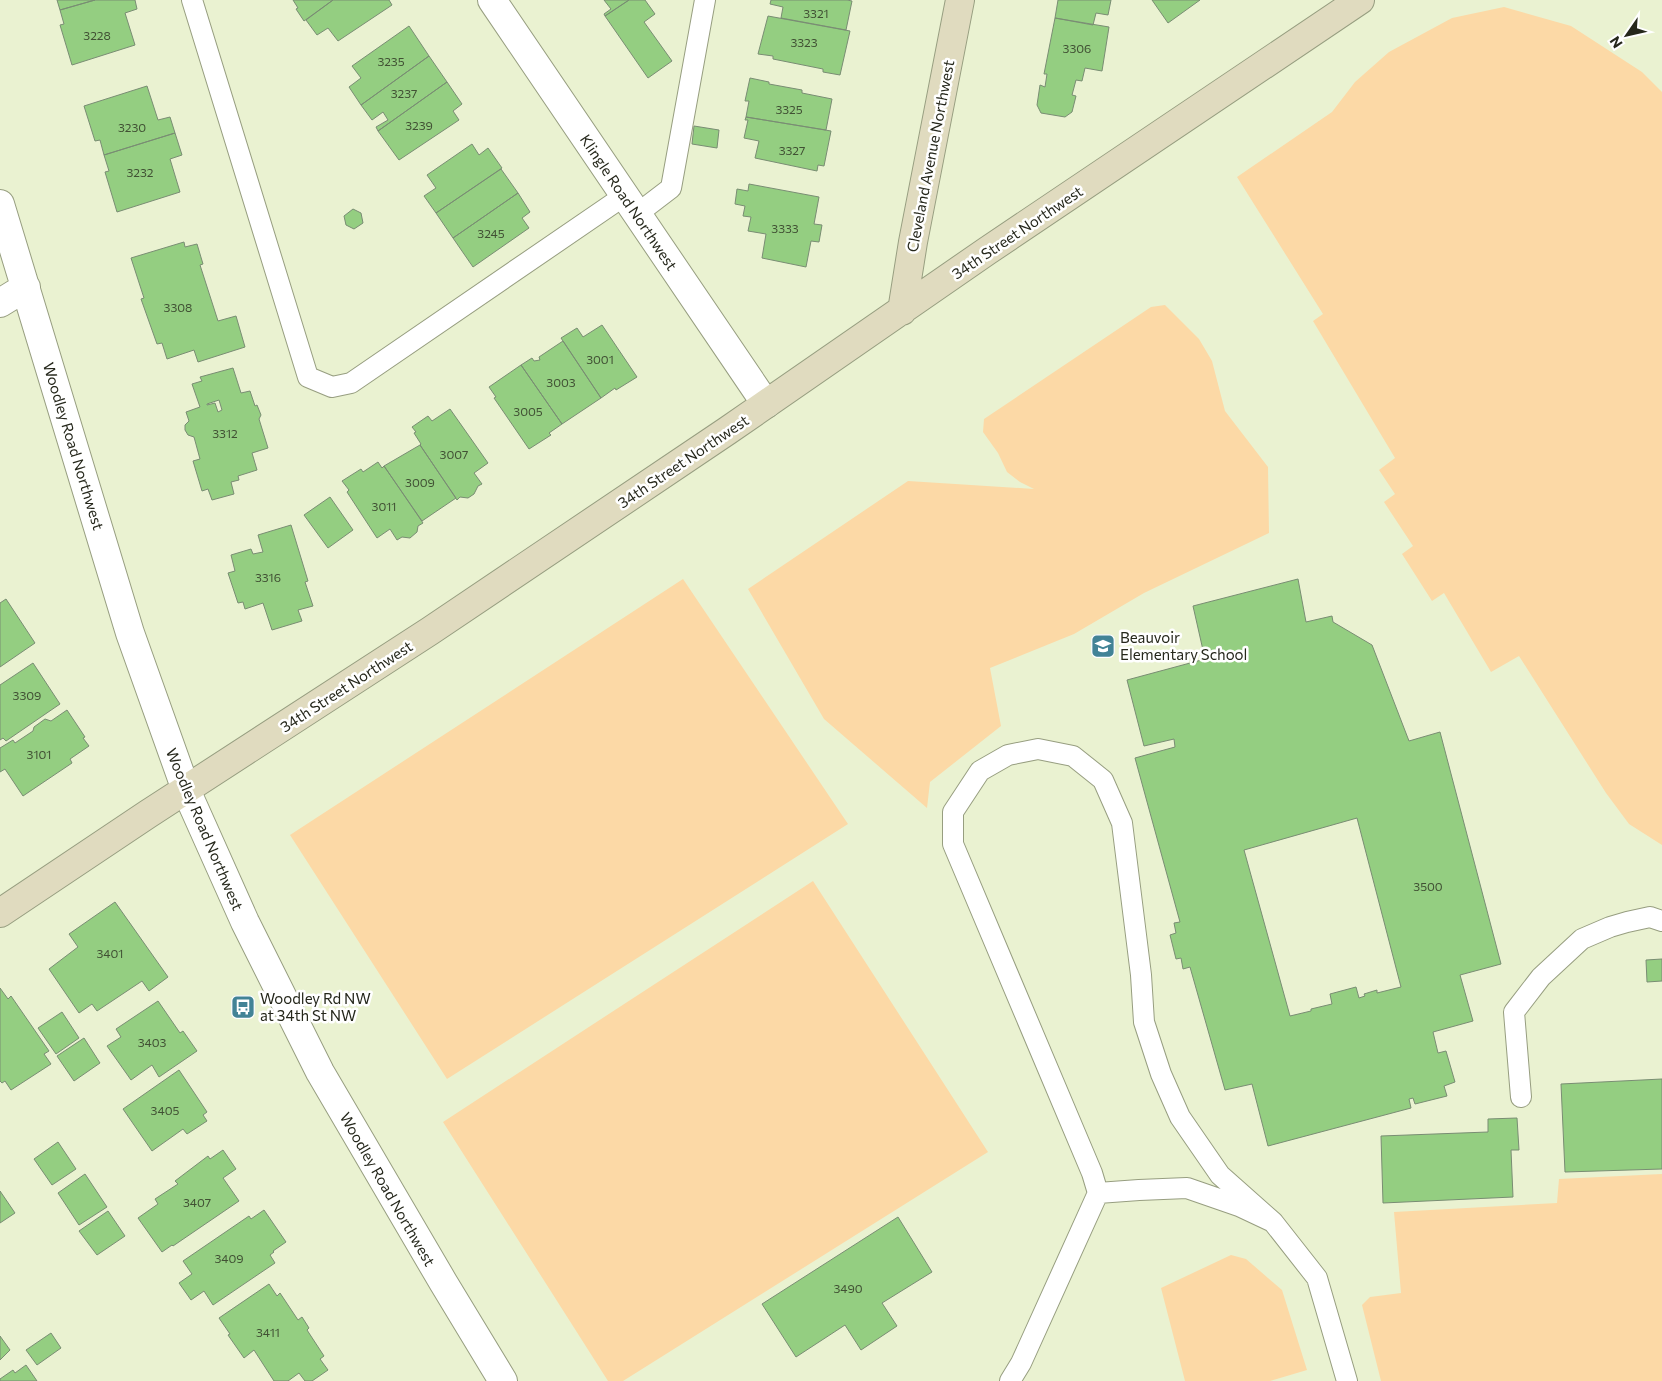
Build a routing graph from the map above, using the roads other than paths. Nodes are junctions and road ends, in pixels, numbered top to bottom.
1 (192, 0) edge
2 (492, 0) edge
3 (706, 0) edge
4 (960, 0) edge
5 (1360, 0) edge
6 (0, 204) edge
7 (631, 205) junction
8 (26, 287) junction
9 (0, 303) edge
10 (902, 311) junction
11 (766, 404) junction
12 (186, 790) junction
13 (0, 914) edge
14 (1662, 921) edge
15 (1522, 1097) dead end
16 (1098, 1194) junction
17 (1273, 1222) junction
18 (503, 1381) edge
19 (1010, 1381) edge
20 (1347, 1381) edge

1 - 7 lane
2 - 7 street, Klingle Road Northwest
3 - 7 lane
4 - 10 main road, Cleveland Avenue Northwest
5 - 10 main road, 34th Street Northwest
6 - 8 street, Woodley Road Northwest
7 - 11 street, Klingle Road Northwest
8 - 9 street
8 - 12 street, Woodley Road Northwest
10 - 11 main road, 34th Street Northwest
11 - 12 main road, 34th Street Northwest
12 - 13 main road, 34th Street Northwest
12 - 18 street, Woodley Road Northwest
14 - 15 lane
16 - 17 lane
16 - 17 lane
16 - 19 lane
17 - 20 lane

